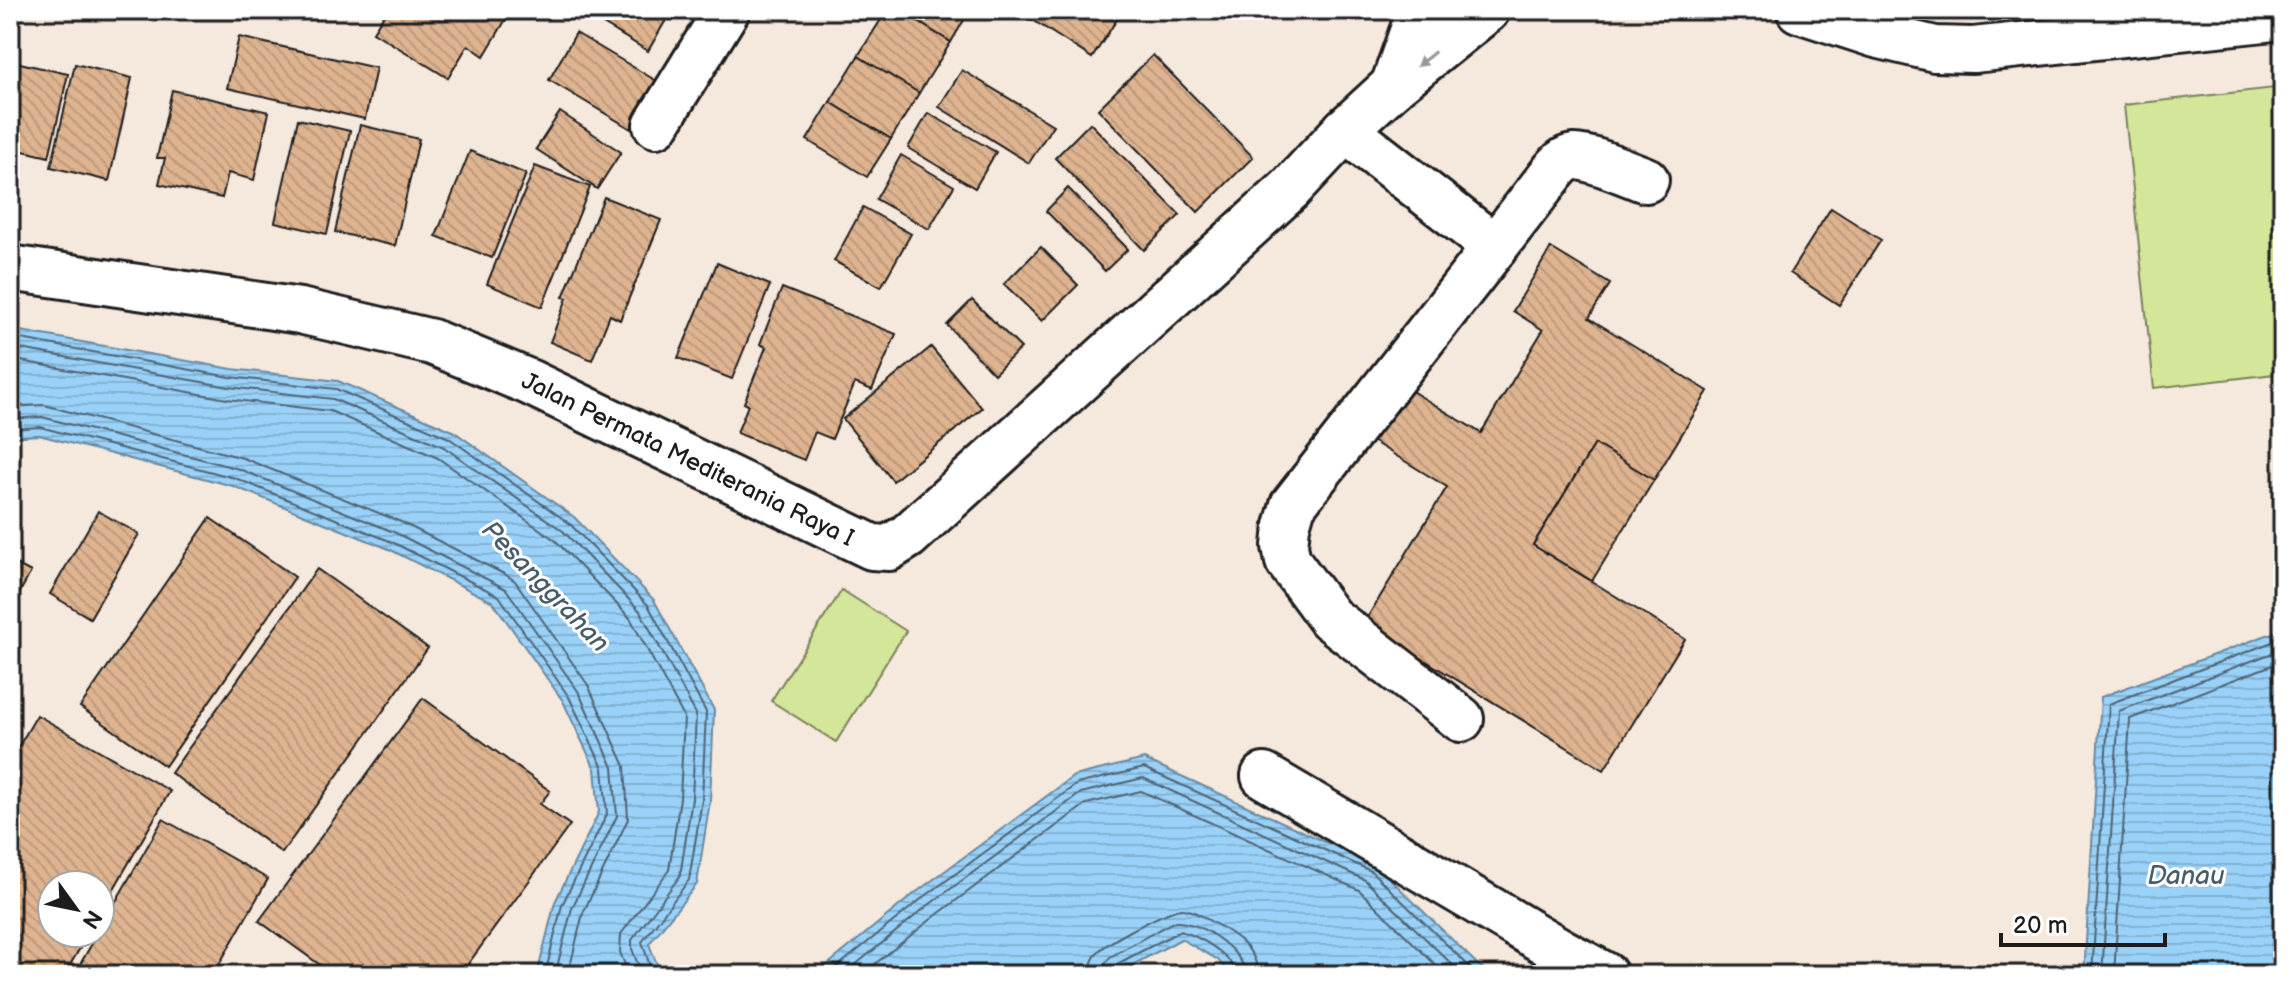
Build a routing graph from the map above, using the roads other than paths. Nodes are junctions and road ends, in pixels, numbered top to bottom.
1 (727, 10) edge
2 (1420, 10) edge
3 (1487, 10) edge
4 (1799, 10) edge
5 (2283, 17) edge
6 (1393, 86) junction
7 (656, 125) dead end
8 (1345, 130) junction
9 (1646, 180) dead end
10 (1495, 247) junction
11 (10, 268) edge
12 (1461, 719) dead end
13 (1264, 776) dead end
14 (1605, 975) edge

1 - 7 street
2 - 6 street
3 -> 6 street, Jalan Permata Mediterania Raya I
4 - 5 street
6 - 8 street, Jalan Permata Mediterania Raya I
8 - 10 street
8 - 11 street, Jalan Permata Mediterania Raya I
9 - 10 street
10 - 12 street
13 - 14 street

